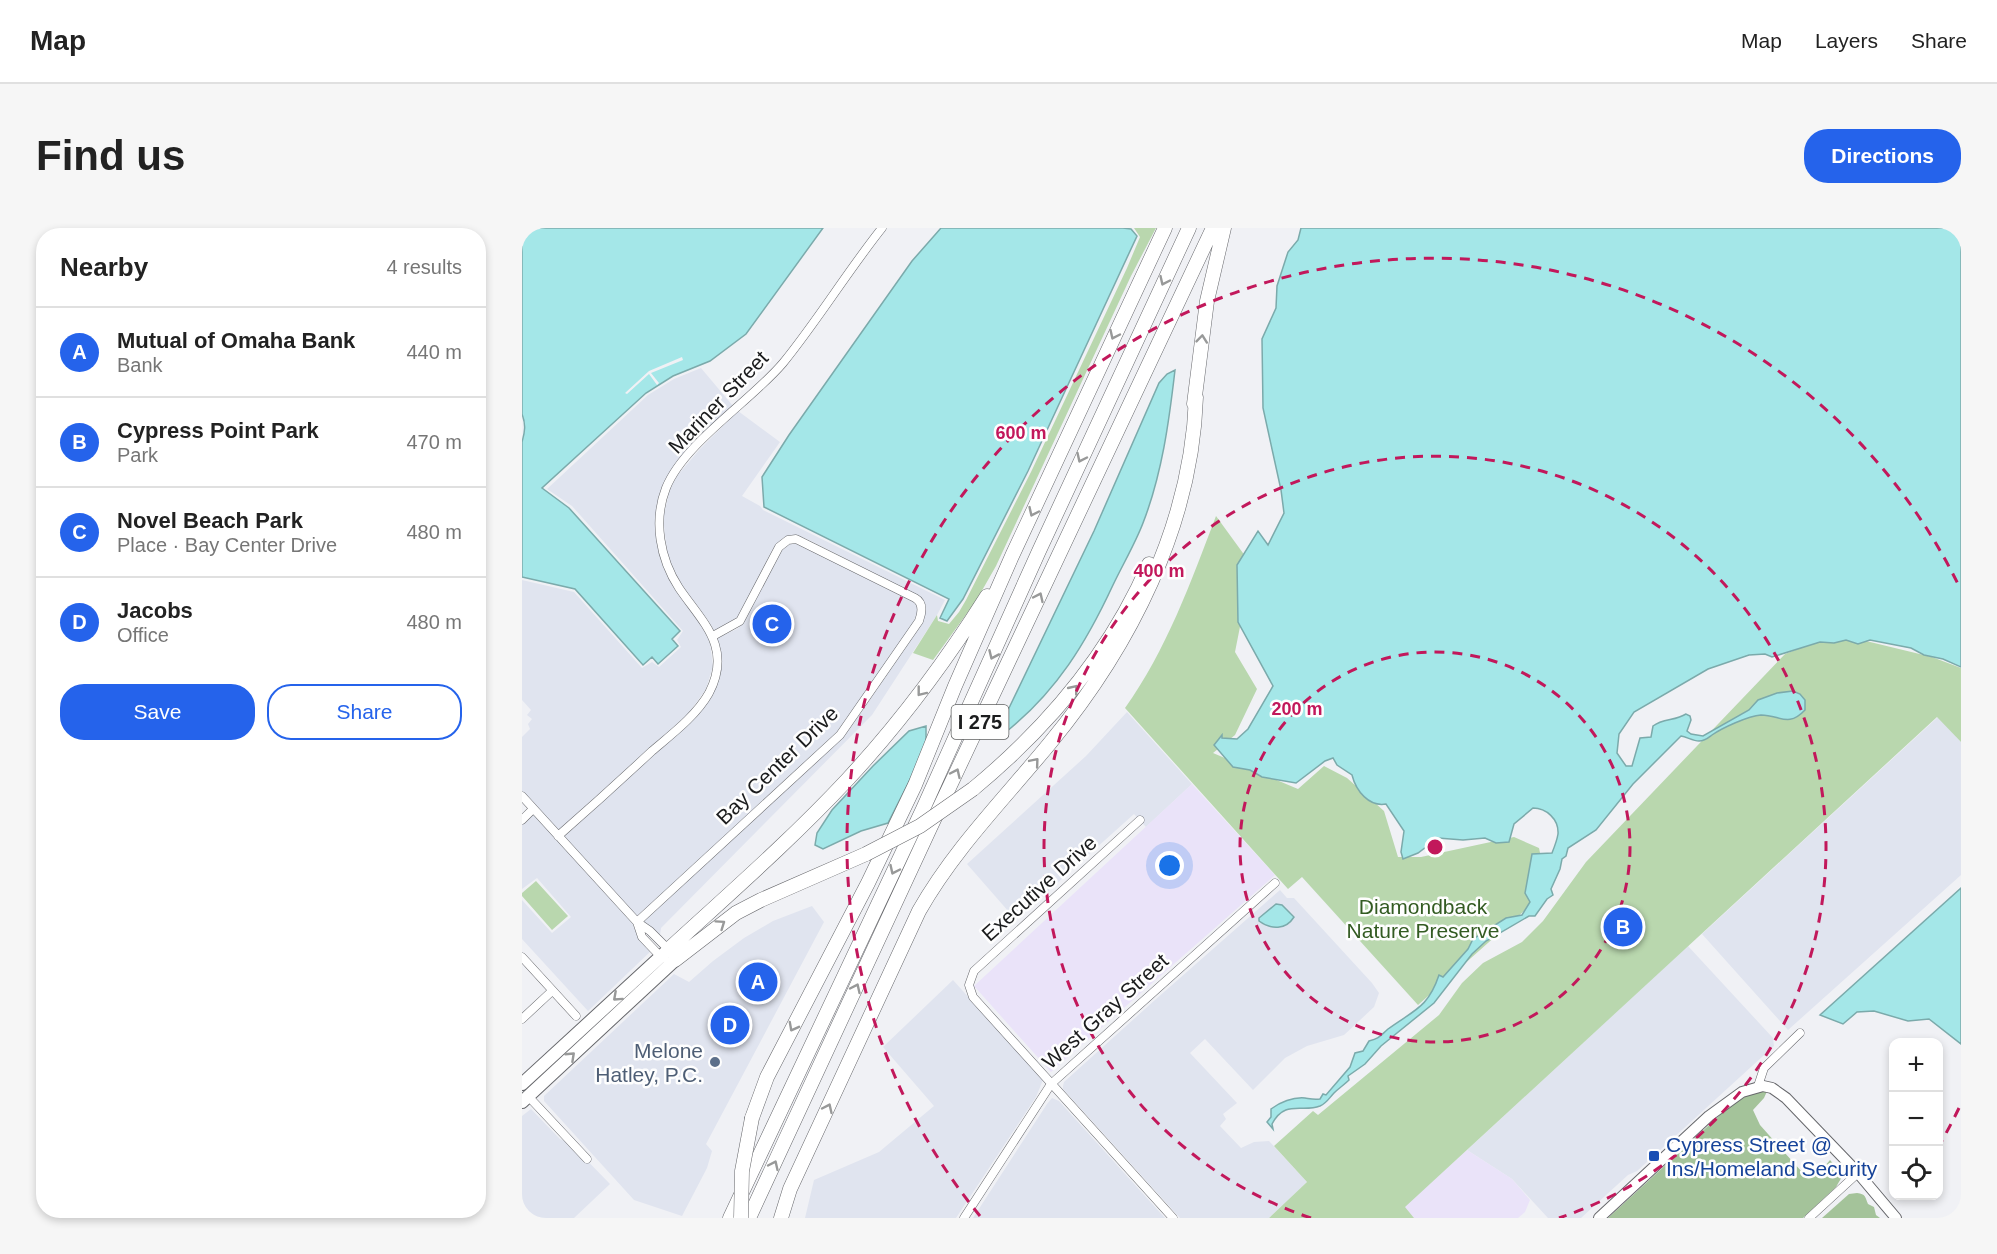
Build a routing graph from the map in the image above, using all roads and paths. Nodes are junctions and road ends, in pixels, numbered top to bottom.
1 (882, 228) edge
2 (1165, 228) edge
3 (1189, 228) edge
4 (1213, 228) edge
5 (1224, 228) edge
6 (1196, 398) junction
7 (1012, 556) junction
8 (713, 636) junction
9 (522, 796) edge
10 (533, 809) junction
11 (522, 820) edge
12 (1140, 820) dead end
13 (558, 836) junction
14 (1275, 883) dead end
15 (637, 922) junction
16 (668, 956) junction
17 (522, 957) edge
18 (552, 991) junction
19 (576, 1016) dead end
20 (522, 1019) edge
21 (1800, 1033) dead end
22 (522, 1084) edge
23 (1051, 1084) junction
24 (1758, 1086) junction
25 (524, 1096) edge
26 (587, 1159) dead end
27 (1858, 1173) junction
28 (795, 1180) junction
29 (730, 1218) edge
30 (741, 1218) edge
31 (749, 1218) edge
32 (782, 1218) edge
33 (790, 1218) edge
34 (964, 1218) edge
35 (1173, 1218) edge
36 (1599, 1218) edge
37 (1809, 1218) edge
38 (1896, 1218) edge

1 - 8 street, Mariner Street
2 -> 7 highway
3 -> 29 highway, I 275
31 -> 4 highway, I 275
6 -> 5 highway
16 -> 6 highway, bridge
28 -> 6 highway
7 -> 16 highway
7 -> 30 highway, bridge
8 - 13 street, Mariner Street
8 - 15 street, Bay Center Drive
9 - 10 street
10 - 11 street
10 - 13 street
12 - 23 street, Executive Drive
13 - 15 street
14 - 23 street, West Gray Street
15 - 16 street
16 -> 22 main road
25 -> 16 main road
17 - 18 street
18 - 19 street
18 - 20 street
21 - 24 street
23 - 34 street, West Gray Street
23 - 35 street
24 - 27 street
24 - 36 street
25 - 26 street
27 - 37 street
27 - 38 street
28 - 32 highway
28 - 33 highway

